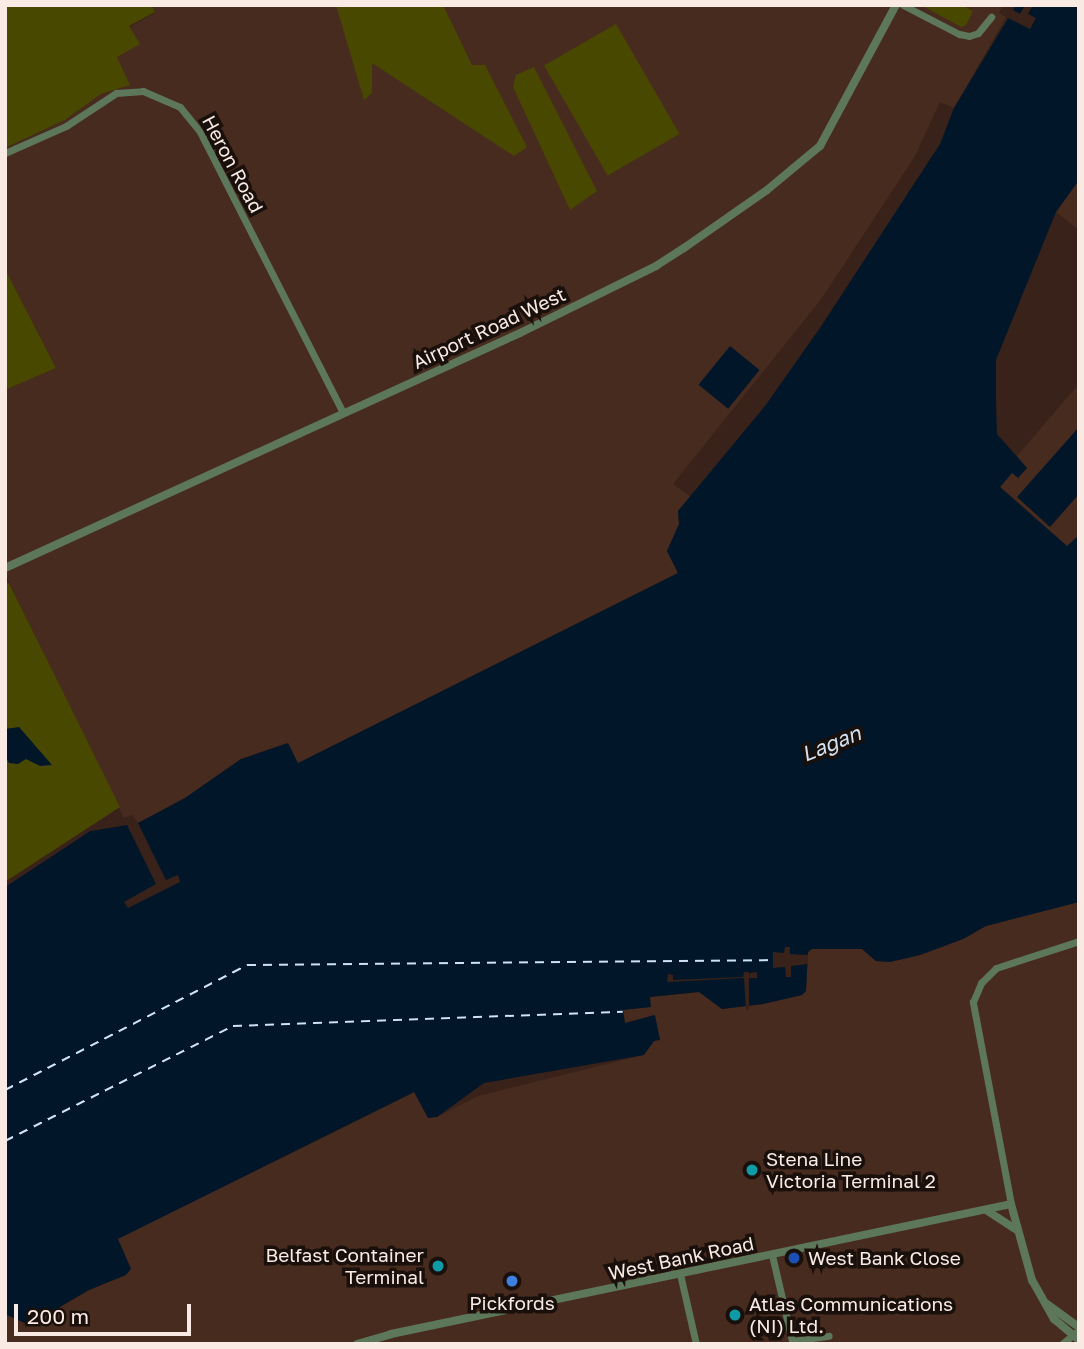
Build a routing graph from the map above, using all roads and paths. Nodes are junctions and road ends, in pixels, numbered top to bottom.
1 (896, 5) edge
2 (904, 5) edge
3 (991, 17) dead end
4 (5, 153) edge
5 (343, 413) junction
6 (5, 568) edge
7 (1079, 941) edge
8 (1011, 1205) junction
9 (986, 1210) junction
10 (1017, 1230) junction
11 (772, 1255) junction
12 (680, 1274) junction
13 (1047, 1304) junction
14 (1079, 1327) edge
15 (391, 1334) junction
16 (829, 1336) dead end
17 (1075, 1338) edge
18 (357, 1344) edge
19 (392, 1344) edge
20 (696, 1344) edge
21 (1062, 1344) edge

1 - 5 street, Airport Road West
2 - 3 street
4 - 5 street, Heron Road
5 - 6 street, Airport Road West
7 - 8 street
8 - 9 street, West Bank Road
8 - 10 street
9 - 10 street
9 - 11 street, West Bank Road
10 - 13 street
11 - 12 street, West Bank Road
11 - 16 street
12 - 15 street, West Bank Road
12 - 20 street
13 - 14 street
13 - 17 street
14 - 17 street
15 - 18 street, West Bank Road
15 - 19 street
17 - 21 street

